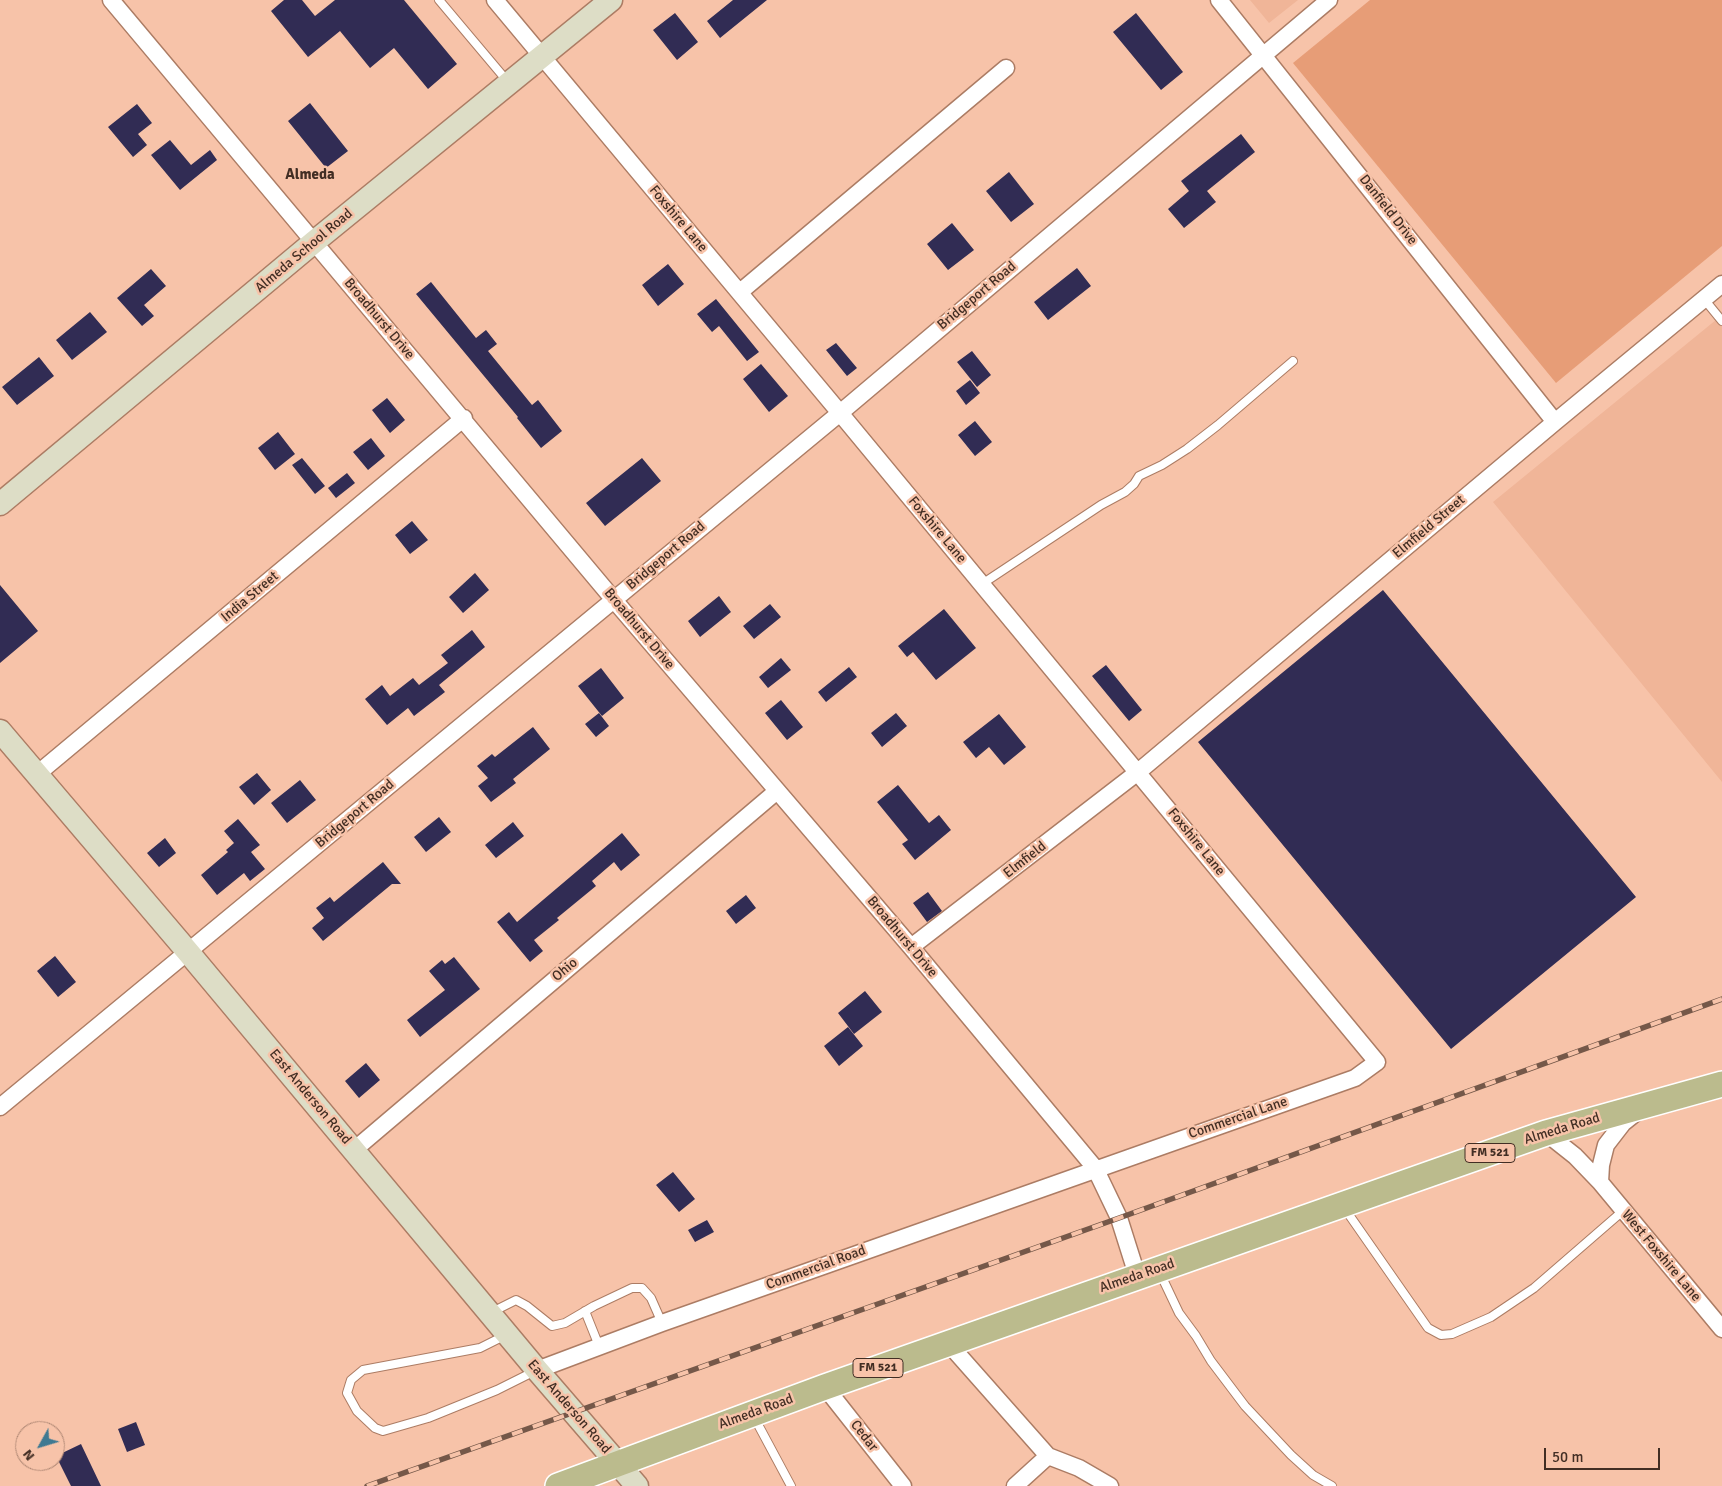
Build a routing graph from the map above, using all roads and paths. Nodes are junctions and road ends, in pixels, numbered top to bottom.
1 (111, 0) edge
2 (439, 0) edge
3 (495, 0) edge
4 (611, 0) edge
5 (1219, 0) edge
6 (1329, 0) edge
7 (1264, 54) junction
8 (542, 57) junction
9 (1006, 68) dead end
10 (509, 84) junction
11 (314, 242) junction
12 (1722, 284) edge
13 (740, 292) junction
14 (1704, 299) junction
15 (1722, 321) edge
16 (1293, 361) dead end
17 (840, 413) junction
18 (464, 418) junction
19 (1555, 422) junction
20 (0, 504) edge
21 (982, 584) junction
22 (614, 600) junction
23 (0, 731) edge
24 (1138, 772) junction
25 (36, 775) junction
26 (777, 791) junction
27 (911, 947) junction
28 (188, 952) junction
29 (1377, 1062) joint
30 (1722, 1084) edge
31 (1646, 1104) junction
32 (0, 1107) edge
33 (1546, 1133) junction
34 (354, 1150) junction
35 (1095, 1168) junction
36 (1600, 1182) junction
37 (1342, 1205) junction
38 (1624, 1210) junction
39 (1148, 1272) junction
40 (585, 1311) junction
41 (490, 1313) junction
42 (662, 1323) junction
43 (1722, 1330) edge
44 (508, 1334) junction
45 (948, 1343) junction
46 (600, 1346) junction
47 (537, 1370) junction
48 (825, 1387) junction
49 (752, 1414) junction
50 (1048, 1456) junction
51 (618, 1464) junction
52 (1017, 1485) edge
53 (558, 1486) edge
54 (637, 1486) edge
55 (791, 1486) edge
56 (903, 1486) edge
57 (1110, 1486) edge
58 (1332, 1486) edge

1 - 11 street, Broadhurst Drive
2 - 10 lane
3 - 8 street, Foxshire Lane
4 - 8 street, Almeda School Road
5 - 7 street, Danfield Drive
6 - 7 street, Bridgeport Road
7 - 17 street, Bridgeport Road
7 - 19 street, Danfield Drive
8 - 10 street, Almeda School Road
8 - 13 street, Foxshire Lane
9 - 13 street
10 - 11 street, Almeda School Road
11 - 18 street, Broadhurst Drive
11 - 20 street, Almeda School Road
12 - 14 street, Elmfield Street
13 - 17 street, Foxshire Lane
14 - 15 lane
14 - 19 street, Elmfield Street
16 - 21 lane
17 - 21 street, Foxshire Lane
17 - 22 street, Bridgeport Road
18 - 22 street, Broadhurst Drive
18 - 25 street, India Street
19 - 24 street, Elmfield Street
21 - 24 street, Foxshire Lane
22 - 26 street, Broadhurst Drive
22 - 28 street, Bridgeport Road
23 - 25 street, East Anderson Road
24 - 27 street, Elmfield
24 - 29 street, Foxshire Lane
25 - 28 street, East Anderson Road
26 - 27 street, Broadhurst Drive
26 - 34 street, Ohio
27 - 35 street, Broadhurst Drive
28 - 32 street, Bridgeport Road
28 - 34 street, East Anderson Road
29 - 35 street, Commercial Lane
30 - 31 main road, Almeda Road / FM 521
31 - 33 main road, Almeda Road / FM 521
31 - 36 street
33 - 36 street, West Foxshire Lane
33 - 37 main road, Almeda Road / FM 521
34 - 41 street, East Anderson Road
35 - 39 street, Broadhurst Drive
35 - 42 street, Commercial Road
36 - 38 street, West Foxshire Lane
37 - 38 lane
37 - 39 main road, Almeda Road / FM 521
38 - 43 street, West Foxshire Lane
39 - 45 main road, Almeda Road / FM 521
39 - 58 lane
40 - 41 lane
40 - 42 lane
40 - 46 lane
41 - 44 street, East Anderson Road
42 - 46 street, Commercial Road
44 - 47 street, East Anderson Road
44 - 47 lane
45 - 48 main road, Almeda Road / FM 521
45 - 50 street
46 - 47 street, Commercial Road
47 - 51 street, East Anderson Road
48 - 49 main road, Almeda Road / FM 521
48 - 56 street, Cedar
49 - 51 main road, Almeda Road / FM 521
49 - 55 lane
50 - 52 street
50 - 57 street
51 - 53 main road, Almeda Road / FM 521
51 - 54 street, East Anderson Road

